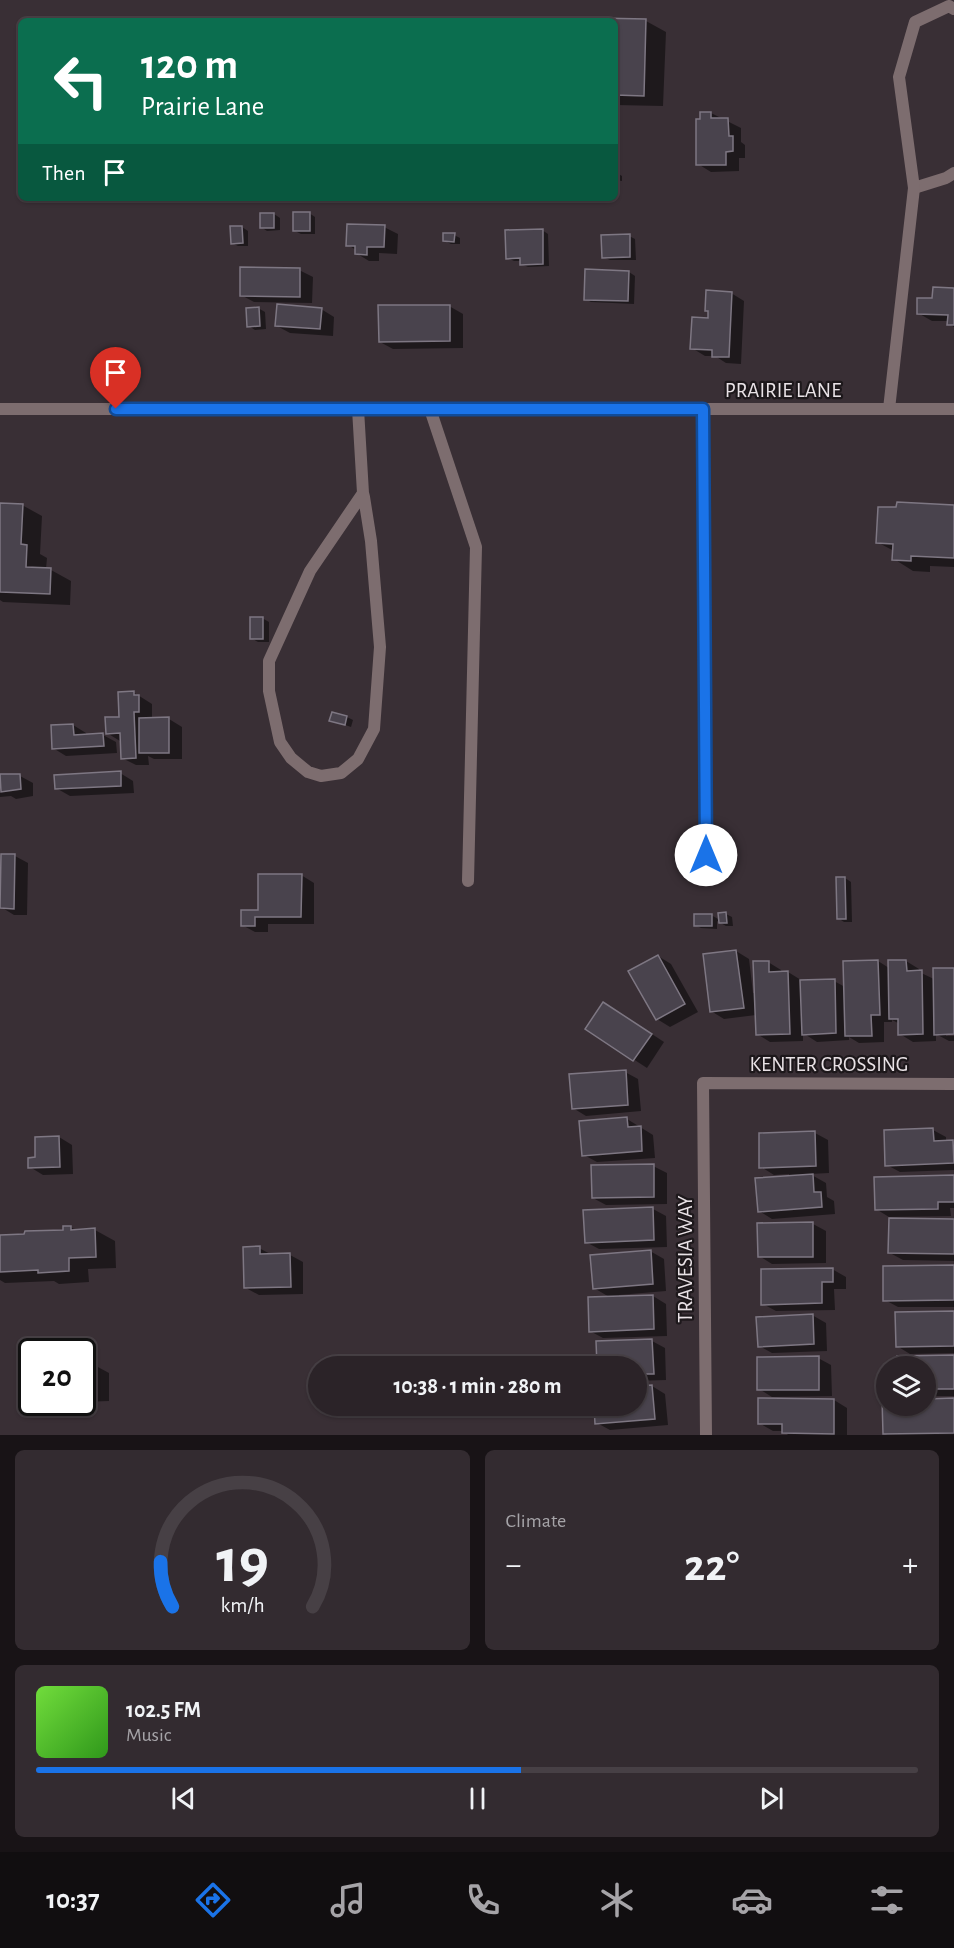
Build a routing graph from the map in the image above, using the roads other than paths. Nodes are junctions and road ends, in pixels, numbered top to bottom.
1 (954, 9) edge
2 (954, 173) edge
3 (914, 188) junction
4 (0, 409) edge
5 (358, 409) junction
6 (429, 409) junction
7 (703, 409) junction
8 (889, 409) junction
9 (954, 410) edge
10 (363, 493) junction
11 (706, 855) dead end
12 (468, 881) dead end
13 (703, 1083) joint
14 (954, 1084) edge
15 (706, 1435) edge

1 - 3 street
2 - 3 street
3 - 8 street
4 - 5 street, PRAIRIE LANE
5 - 6 street, PRAIRIE LANE
5 - 10 street
6 - 7 street, PRAIRIE LANE
6 - 12 street
7 - 8 street, PRAIRIE LANE
7 - 11 street
8 - 9 street, PRAIRIE LANE
10 - 10 street
13 - 14 street, KENTER CROSSING
13 - 15 street, TRAVESIA WAY

